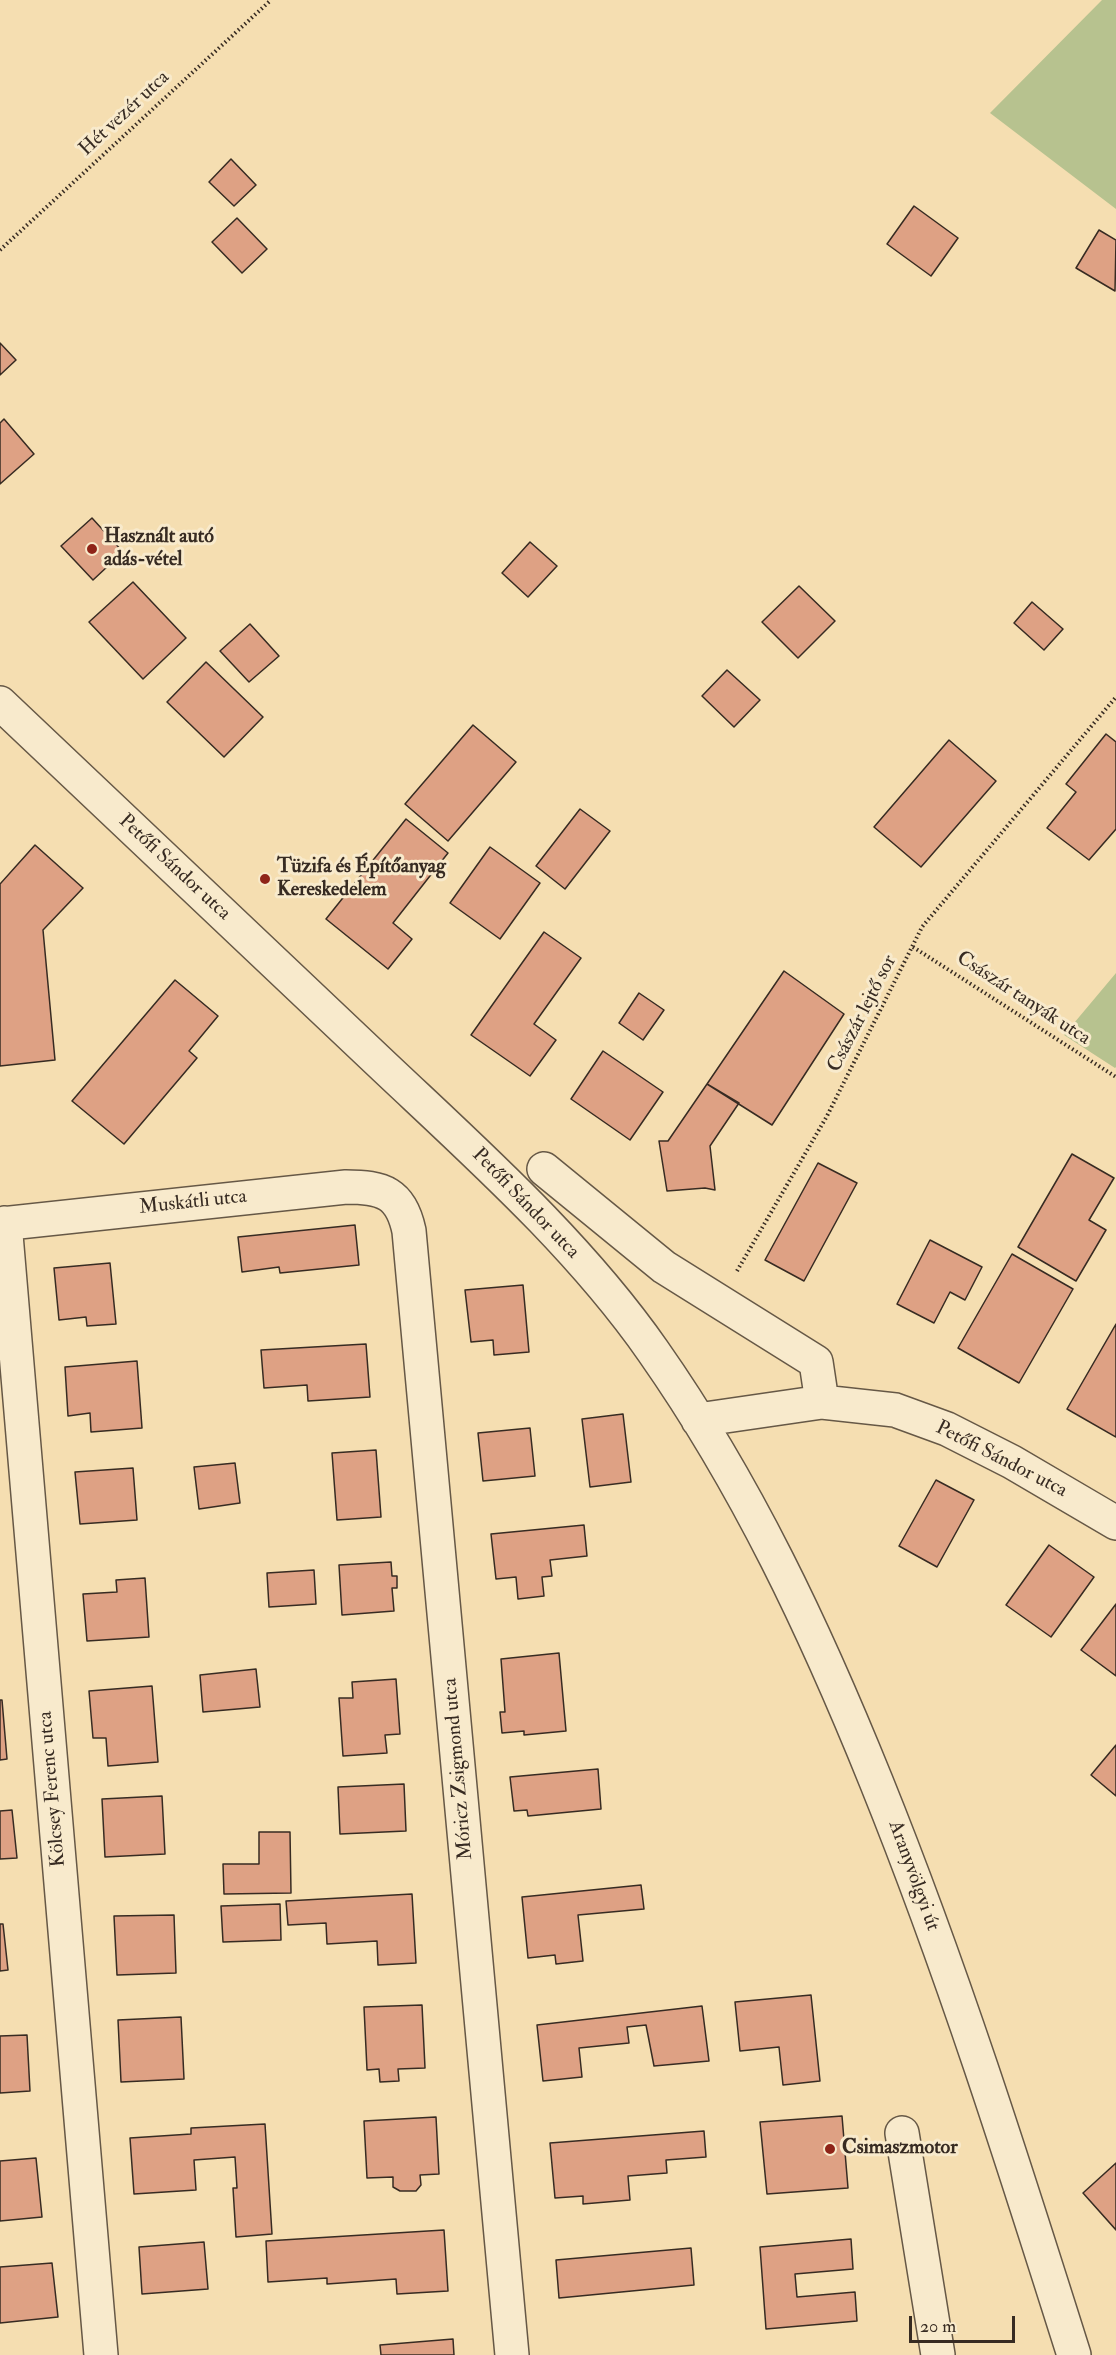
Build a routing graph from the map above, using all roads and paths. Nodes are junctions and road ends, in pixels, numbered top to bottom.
1 (271, 0) edge
2 (0, 250) edge
3 (1116, 698) edge
4 (0, 703) edge
5 (914, 947) junction
6 (1116, 1077) edge
7 (544, 1169) dead end
8 (386, 1192) joint
9 (3, 1223) edge
10 (719, 1303) junction
11 (822, 1402) junction
12 (698, 1420) junction
13 (1116, 1522) edge
14 (902, 2133) dead end
15 (101, 2355) edge
16 (512, 2355) edge
17 (938, 2355) edge
18 (1074, 2355) edge

1 - 2 path, Hét vezér utca
3 - 5 path, Császár lejtő sor
4 - 12 street, Petőfi Sándor utca
5 - 6 path, Császár tanyák utca
5 - 10 path, Császár lejtő sor
7 - 10 street
8 - 9 street, Muskátli utca
8 - 16 street, Móricz Zsigmond utca
9 - 15 street, Kölcsey Ferenc utca
10 - 11 street
11 - 12 street, Petőfi Sándor utca
11 - 13 street, Petőfi Sándor utca
12 - 18 street, Aranyvölgyi út
14 - 17 street

